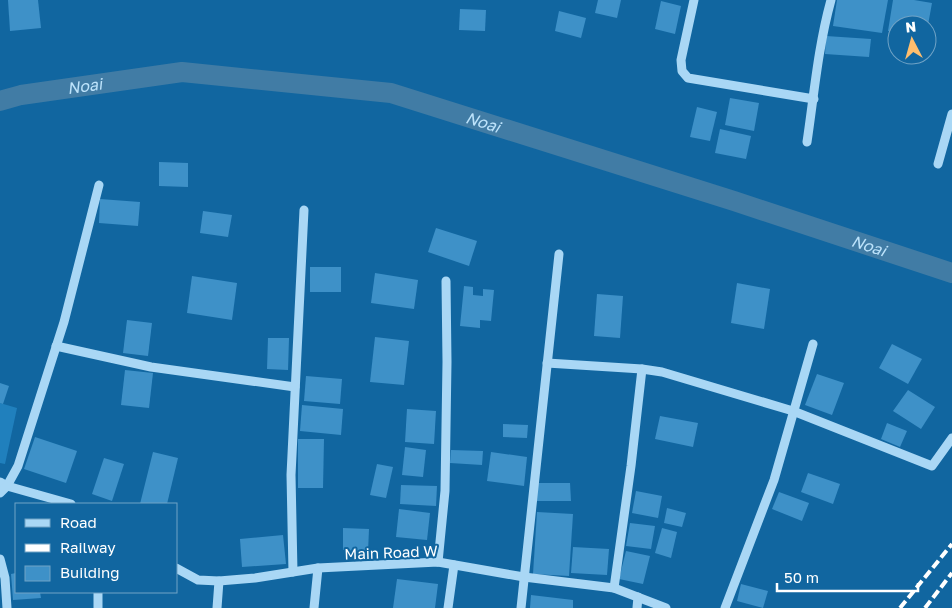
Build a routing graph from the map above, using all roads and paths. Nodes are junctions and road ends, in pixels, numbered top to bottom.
1 (694, 0) edge
2 (831, 0) edge
3 (814, 99) junction
4 (952, 114) edge
5 (807, 142) dead end
6 (938, 164) dead end
7 (99, 185) dead end
8 (304, 210) dead end
9 (559, 254) dead end
10 (446, 281) dead end
11 (813, 344) dead end
12 (56, 346) junction
13 (547, 363) junction
14 (642, 369) junction
15 (295, 387) junction
16 (793, 410) junction
17 (952, 438) edge
18 (4, 484) edge
19 (0, 493) edge
20 (68, 503) edge
21 (0, 559) edge
22 (438, 562) junction
23 (454, 565) junction
24 (318, 568) junction
25 (178, 569) edge
26 (293, 572) junction
27 (524, 576) junction
28 (219, 581) junction
29 (614, 588) junction
30 (98, 593) edge
31 (638, 597) junction
32 (7, 608) edge
33 (98, 608) edge
34 (216, 608) edge
35 (314, 608) edge
36 (448, 608) edge
37 (521, 608) edge
38 (637, 608) edge
39 (666, 608) edge
40 (725, 608) edge

1 - 3 street
2 - 3 street
3 - 5 street
4 - 6 street
7 - 12 street
8 - 15 street
9 - 13 street
10 - 22 street
11 - 16 street
12 - 15 street
12 - 18 street
13 - 14 street
13 - 27 street
14 - 16 street
14 - 29 street
15 - 26 street
16 - 17 street
16 - 40 street
18 - 19 street
18 - 20 street
21 - 32 street
22 - 23 street, Main Road W
22 - 24 street, Main Road W
23 - 27 street, Main Road W
23 - 36 street
24 - 26 street, Main Road W
24 - 35 street
25 - 28 street, Main Road W
26 - 28 street, Main Road W
27 - 29 street, Main Road W
27 - 37 street
28 - 34 street
29 - 31 street, Main Road W
30 - 33 street
31 - 38 street
31 - 39 street, Main Road W

